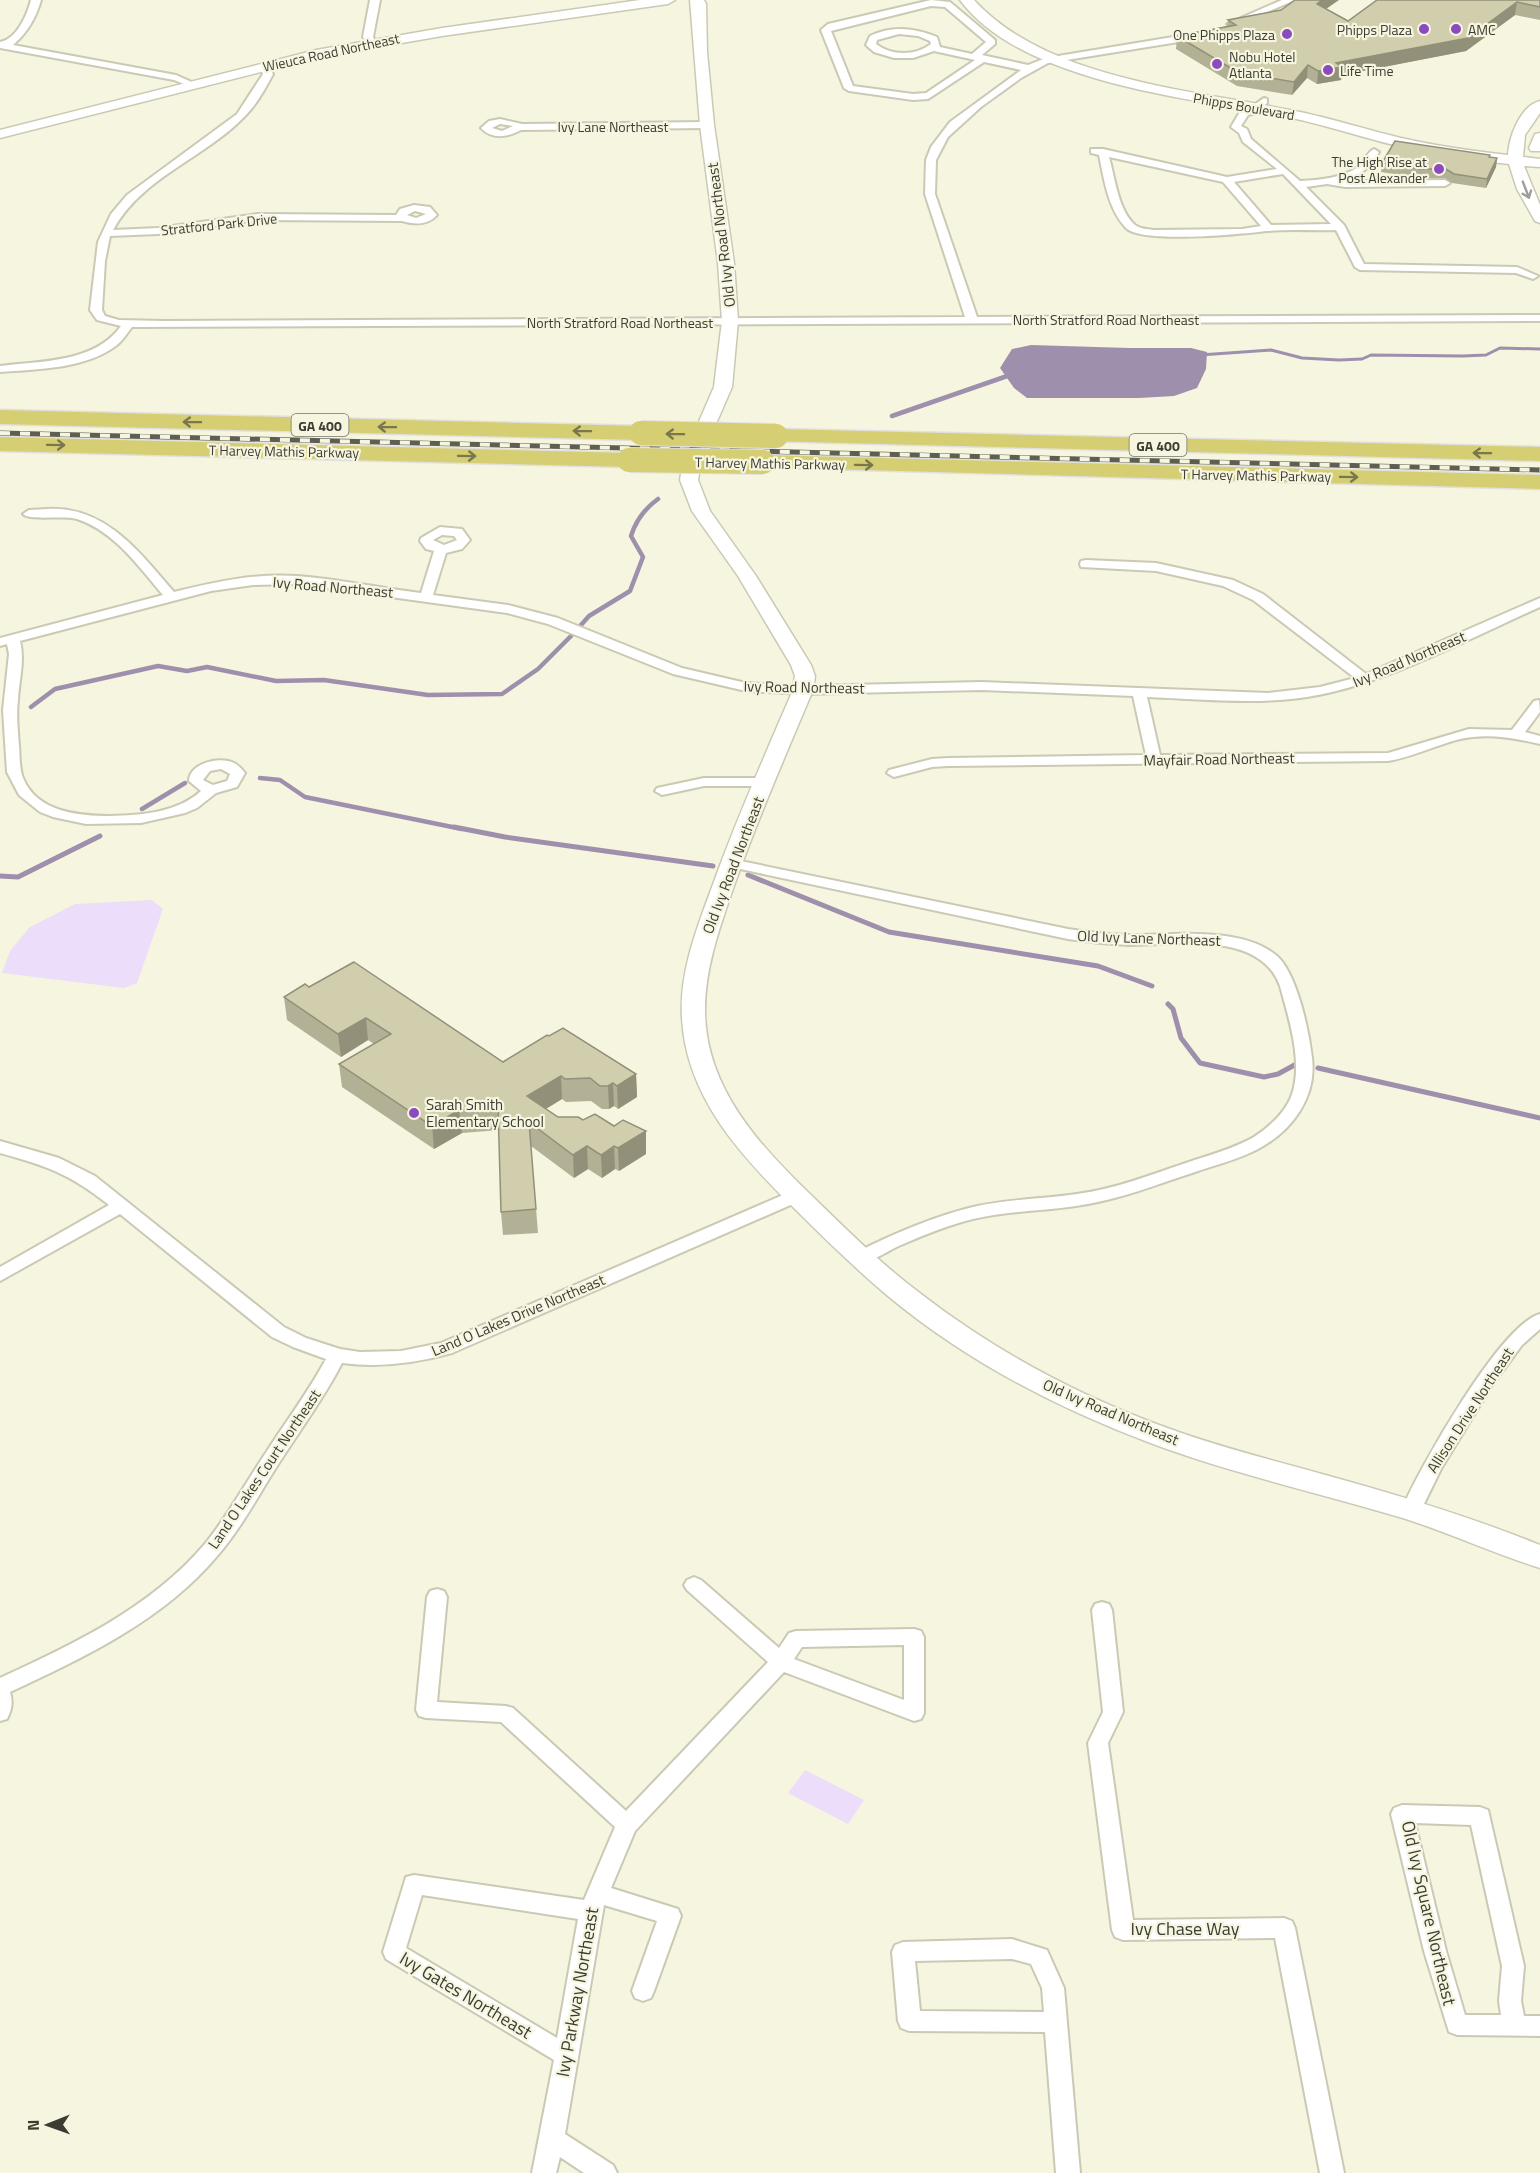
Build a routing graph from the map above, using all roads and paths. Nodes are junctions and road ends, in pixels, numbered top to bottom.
1 (36, 0) edge
2 (375, 0) edge
3 (668, 0) edge
4 (697, 0) edge
5 (967, 0) edge
6 (982, 0) edge
7 (1290, 0) edge
8 (621, 4) edge
9 (1224, 28) edge
10 (1204, 34) edge
11 (371, 43) junction
12 (2, 45) edge
13 (933, 48) junction
14 (1060, 57) junction
15 (978, 58) junction
16 (264, 66) junction
17 (1027, 68) junction
18 (191, 84) junction
19 (1540, 105) edge
20 (1257, 107) junction
21 (707, 125) junction
22 (519, 127) dead end
23 (0, 134) edge
24 (1539, 147) edge
25 (1374, 152) dead end
26 (1516, 155) junction
27 (1540, 163) edge
28 (1286, 171) junction
29 (1227, 180) junction
30 (1327, 180) junction
31 (1445, 183) dead end
32 (1298, 184) junction
33 (403, 218) dead end
34 (1540, 218) edge
35 (1340, 227) junction
36 (1268, 228) junction
37 (106, 233) junction
38 (1533, 276) dead end
39 (1540, 318) edge
40 (972, 320) junction
41 (730, 321) junction
42 (129, 323) junction
43 (0, 369) edge
44 (0, 417) edge
45 (776, 436) junction
46 (1540, 438) edge
47 (0, 444) edge
48 (1540, 454) edge
49 (1018, 469) junction
50 (1540, 482) edge
51 (1540, 502) edge
52 (29, 514) dead end
53 (441, 549) dead end
54 (1086, 564) dead end
55 (170, 596) junction
56 (426, 597) junction
57 (1540, 602) edge
58 (7, 640) edge
59 (1365, 679) junction
60 (803, 690) junction
61 (1140, 692) junction
62 (1539, 704) edge
63 (1516, 734) junction
64 (1540, 740) edge
65 (1154, 760) junction
66 (894, 773) dead end
67 (765, 782) junction
68 (212, 789) dead end
69 (662, 791) dead end
70 (731, 863) junction
71 (0, 1147) edge
72 (796, 1196) junction
73 (122, 1205) junction
74 (861, 1257) junction
75 (0, 1275) edge
76 (1540, 1320) edge
77 (336, 1356) junction
78 (1412, 1509) junction
79 (1540, 1557) edge
80 (694, 1585) dead end
81 (437, 1597) dead end
82 (1102, 1610) dead end
83 (781, 1662) junction
84 (0, 1687) edge
85 (0, 1693) edge
86 (0, 1713) edge
87 (627, 1825) junction
88 (593, 1902) junction
89 (643, 1991) dead end
90 (1057, 2022) junction
91 (1515, 2026) junction
92 (1540, 2026) edge
93 (566, 2055) junction
94 (552, 2139) junction
95 (544, 2173) edge
96 (604, 2173) edge
97 (1068, 2173) edge
98 (1332, 2173) edge

1 - 12 street
2 - 11 street
3 - 8 street, Wieuca Road Northeast
4 - 21 street, Old Ivy Road Northeast
5 - 14 street, Phipps Boulevard
6 - 14 street, Phipps Boulevard
7 - 9 street
8 - 11 street, Wieuca Road Northeast
10 - 14 street
11 - 16 street, Wieuca Road Northeast
12 - 18 street
13 - 13 street
13 - 15 street
14 - 17 street
14 - 20 street, Phipps Boulevard
15 - 15 street
15 - 17 street
16 - 18 street, Wieuca Road Northeast
16 - 37 street, North Stratford Road Northeast
17 - 40 street
18 - 23 street, Wieuca Road Northeast
19 - 26 street
20 - 26 street, Phipps Boulevard
20 - 28 street
21 - 22 street, Ivy Lane Northeast
21 - 41 street, Old Ivy Road Northeast
24 - 26 street, Phipps Boulevard
25 - 30 street
26 - 27 street, Phipps Boulevard
26 -> 34 street
28 - 29 street
28 - 32 street
29 - 36 street
29 - 36 street
30 - 31 street
30 - 32 street
32 - 35 street
33 - 37 street, Stratford Park Drive
35 - 36 street
35 - 38 street
37 - 42 street, North Stratford Road Northeast
39 - 40 street, North Stratford Road Northeast
40 - 41 street, North Stratford Road Northeast
41 - 42 street, North Stratford Road Northeast
41 - 60 street, Old Ivy Road Northeast
42 - 43 street
45 -> 44 highway, T Harvey Mathis Parkway / GA 400, bridge
45 - 46 highway
48 -> 45 highway, T Harvey Mathis Parkway / GA 400
47 -> 49 highway, T Harvey Mathis Parkway / GA 400, bridge
49 -> 50 highway, T Harvey Mathis Parkway / GA 400
49 - 51 highway
52 - 55 street
53 - 56 street
54 - 59 street
55 - 56 street, Ivy Road Northeast
55 - 58 street, Ivy Road Northeast
56 - 60 street, Ivy Road Northeast
57 - 59 street, Ivy Road Northeast
58 - 68 street
59 - 61 street, Ivy Road Northeast
60 - 61 street, Ivy Road Northeast
60 - 67 street, Old Ivy Road Northeast
61 - 65 street
62 - 63 street
63 - 64 street, Mayfair Road Northeast
63 - 65 street, Mayfair Road Northeast
65 - 66 street, Mayfair Road Northeast
67 - 69 street
67 - 70 street, Old Ivy Road Northeast
70 - 72 street, Old Ivy Road Northeast
70 - 74 street, Old Ivy Lane Northeast
71 - 73 street, Land O Lakes Drive Northeast
72 - 74 street, Old Ivy Road Northeast
72 - 77 street, Land O Lakes Drive Northeast
73 - 75 street
73 - 77 street, Land O Lakes Drive Northeast
74 - 78 street, Old Ivy Road Northeast
76 - 78 street, Allison Drive Northeast
77 - 84 street, Land O Lakes Court Northeast
78 - 79 street, Old Ivy Road Northeast
80 - 83 street, Ivy Parkway Northeast
81 - 87 street
82 - 98 street, Ivy Chase Way
83 - 83 street, Ivy Parkway Northeast
83 - 87 street, Ivy Parkway Northeast
85 - 86 street
87 - 88 street, Ivy Parkway Northeast
88 - 89 street
88 - 93 street, Ivy Parkway Northeast
88 - 93 street, Ivy Gates Northeast
90 - 90 street
90 - 97 street
91 - 91 street, Old Ivy Square Northeast
91 - 92 street, Old Ivy Square Northeast
93 - 94 street, Ivy Parkway Northeast
94 - 95 street, Ivy Parkway Northeast
94 - 96 street

